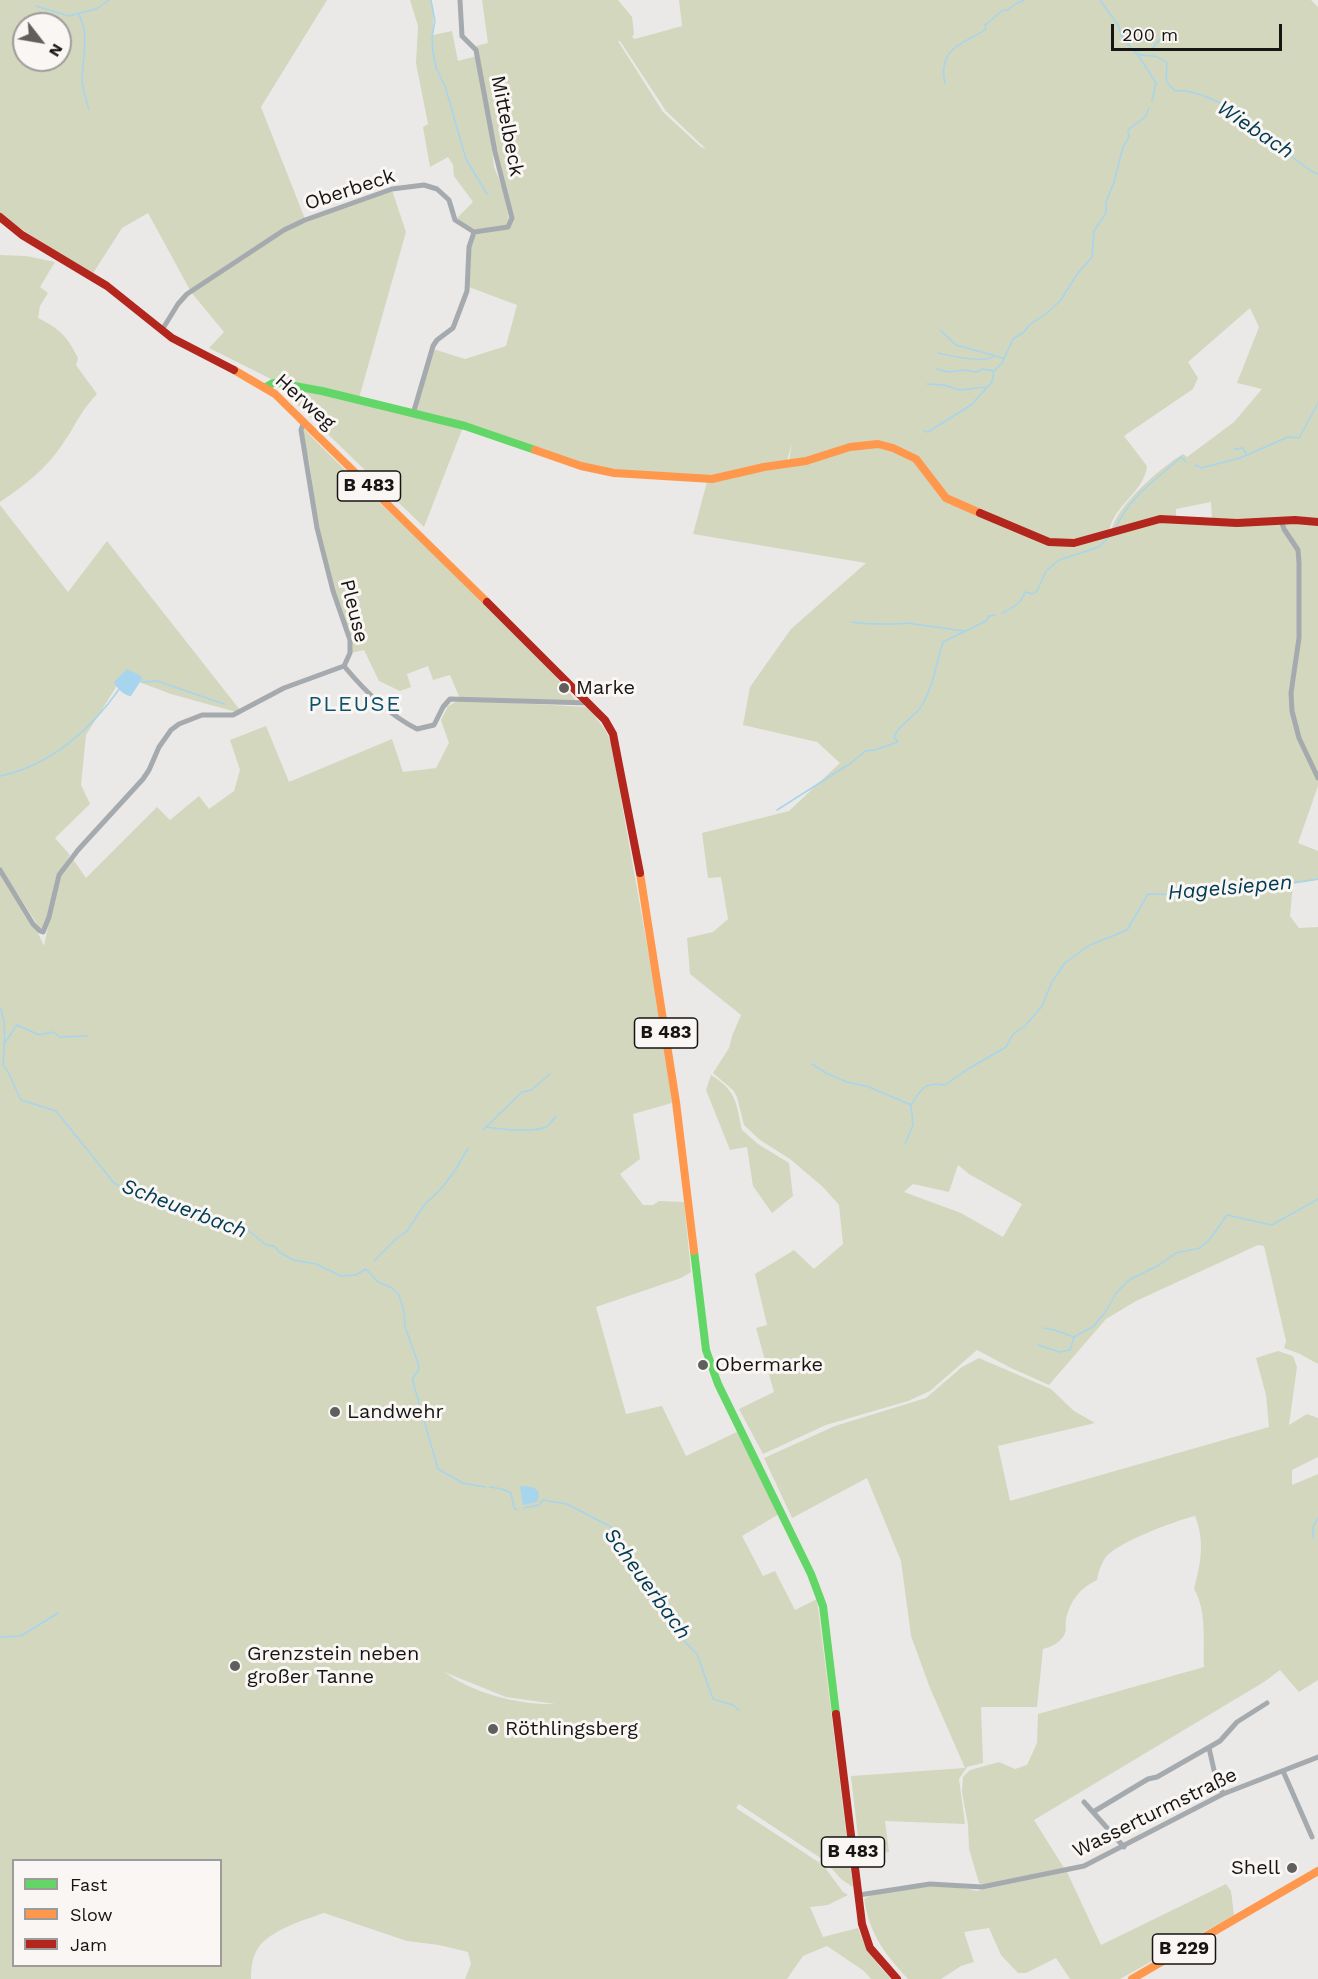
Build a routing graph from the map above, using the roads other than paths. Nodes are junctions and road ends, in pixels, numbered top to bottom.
1 (460, 0) edge
2 (0, 217) edge
3 (474, 232) junction
4 (162, 330) junction
5 (266, 387) junction
6 (412, 414) junction
7 (304, 421) junction
8 (1281, 520) junction
9 (1318, 522) edge
10 (344, 666) junction
11 (591, 703) junction
12 (1318, 778) edge
13 (0, 870) edge
14 (1268, 1703) dead end
15 (1209, 1748) junction
16 (1318, 1757) edge
17 (1283, 1771) junction
18 (1223, 1794) junction
19 (1084, 1802) dead end
20 (1093, 1812) junction
21 (1312, 1838) dead end
22 (1124, 1847) junction
23 (1318, 1871) edge
24 (859, 1895) junction
25 (897, 1979) edge
26 (1132, 1979) edge

1 - 3 street, Mittelbeck
2 - 4 main road, Herweg / B 483
3 - 4 street, Oberbeck
3 - 6 street
4 - 5 main road, Herweg / B 483
5 - 6 main road
5 - 7 main road, Herweg / B 483
6 - 8 main road
7 - 10 street, Pleuse
7 - 11 main road, Herweg / B 483
8 - 9 main road
8 - 12 street
10 - 11 street, Pleuse
10 - 13 street
11 - 24 main road, B 483
14 - 15 street
15 - 18 street
15 - 20 street
16 - 17 street, Wasserturmstraße
17 - 18 street, Wasserturmstraße
17 - 21 street
18 - 22 street, Wasserturmstraße
19 - 20 street
20 - 22 street
22 - 24 street, Wasserturmstraße
23 - 26 main road, B 229
24 - 25 main road, B 483

